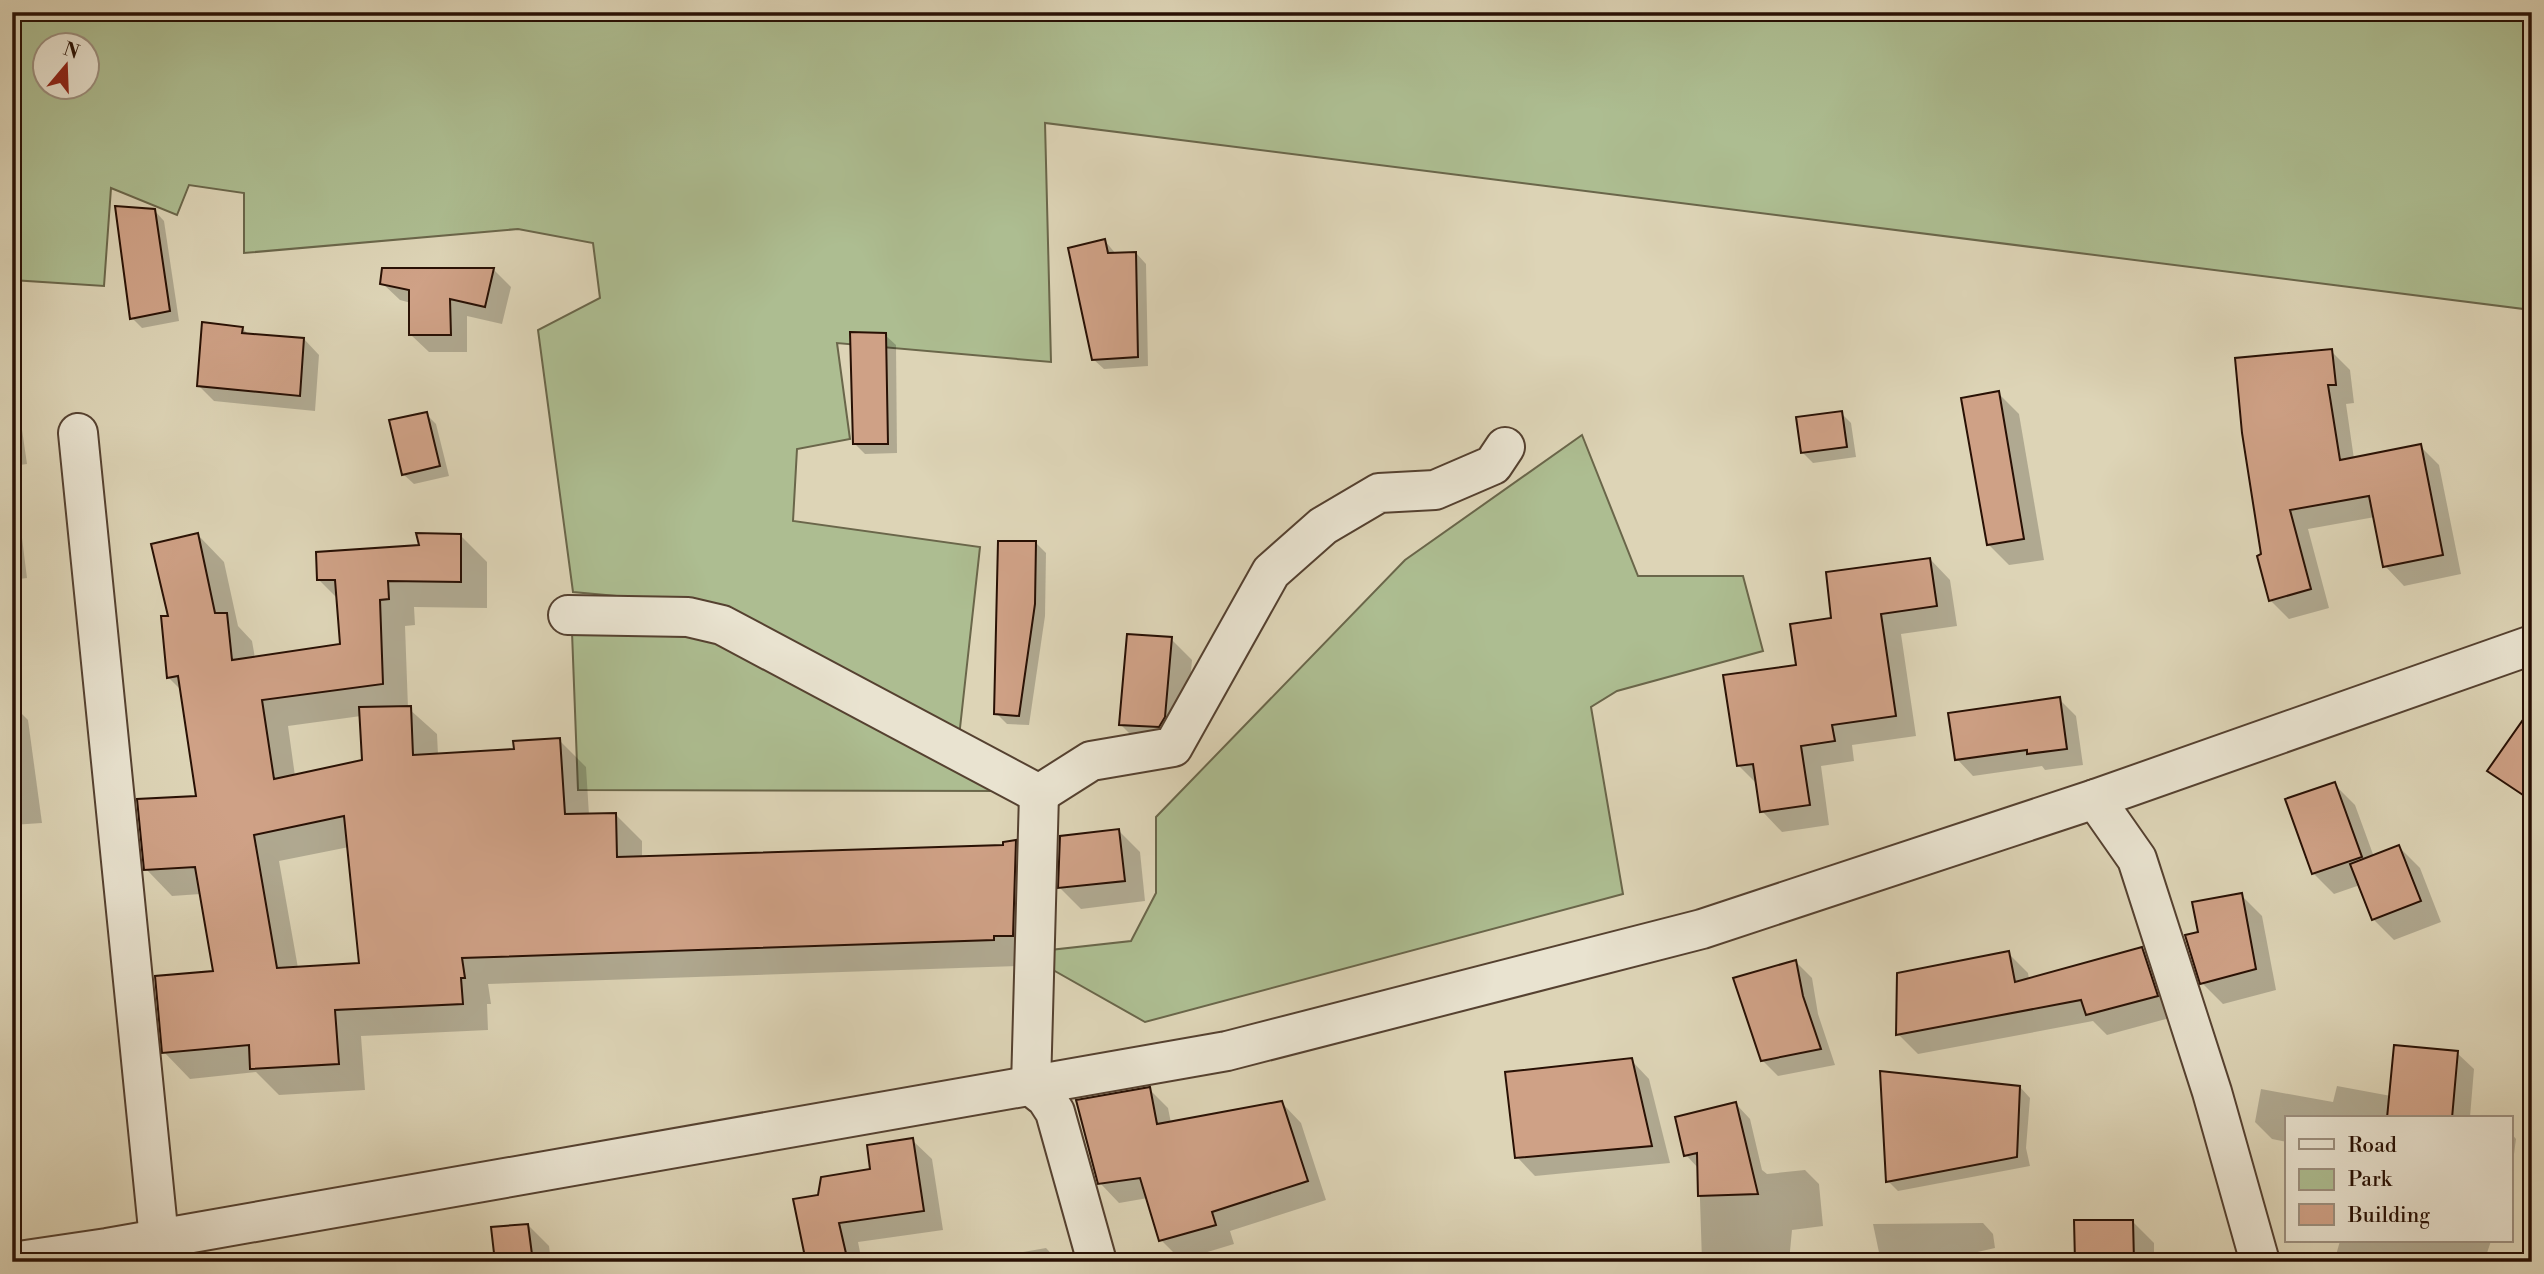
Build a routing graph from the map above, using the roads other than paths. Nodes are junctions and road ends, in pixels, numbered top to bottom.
1 (78, 433) dead end
2 (1505, 447) dead end
3 (568, 615) dead end
4 (2532, 645) edge
5 (1039, 794) junction
6 (2095, 799) junction
7 (1031, 1086) junction
8 (159, 1238) junction
9 (106, 1255) edge
10 (12, 1262) edge
11 (1097, 1262) edge
12 (2260, 1262) edge

1 - 8 street
2 - 5 street
3 - 5 street
4 - 6 street
5 - 7 street
6 - 7 street
6 - 12 street
7 - 8 street
7 - 11 street
8 - 9 street
9 - 10 street

